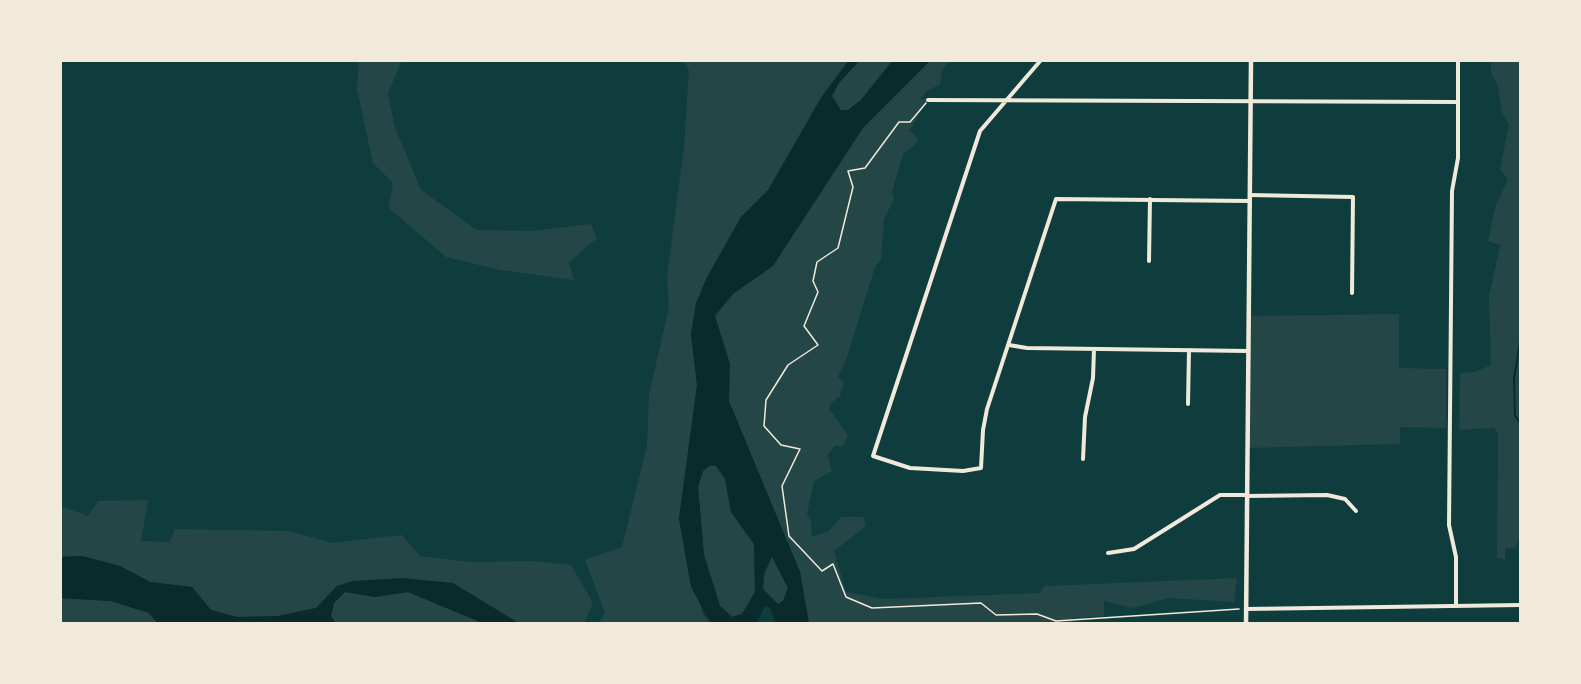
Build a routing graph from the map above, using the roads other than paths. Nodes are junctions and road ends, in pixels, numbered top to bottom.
1 (1041, 60) edge
2 (1251, 60) edge
3 (1458, 60) edge
4 (928, 100) dead end
5 (1009, 101) junction
6 (1250, 101) junction
7 (1458, 102) junction
8 (1250, 198) junction
9 (1150, 199) junction
10 (1149, 261) dead end
11 (1352, 293) dead end
12 (1009, 345) junction
13 (1094, 349) junction
14 (1189, 350) junction
15 (1248, 351) junction
16 (1188, 404) dead end
17 (1083, 459) dead end
18 (1247, 495) junction
19 (1356, 511) dead end
20 (1108, 553) dead end
21 (1521, 605) edge
22 (1456, 606) junction
23 (1246, 609) junction
24 (1246, 624) edge

1 - 5 street
2 - 6 street
3 - 7 street
4 - 5 street
5 - 6 street
5 - 12 street
6 - 7 street
6 - 8 street
7 - 22 street
8 - 9 street
8 - 11 street
8 - 15 street
9 - 10 street
9 - 12 street
12 - 13 street
13 - 14 street
13 - 17 street
14 - 15 street
14 - 16 street
15 - 18 street
18 - 19 street
18 - 20 street
18 - 23 street
21 - 22 street
22 - 23 street
23 - 24 street

